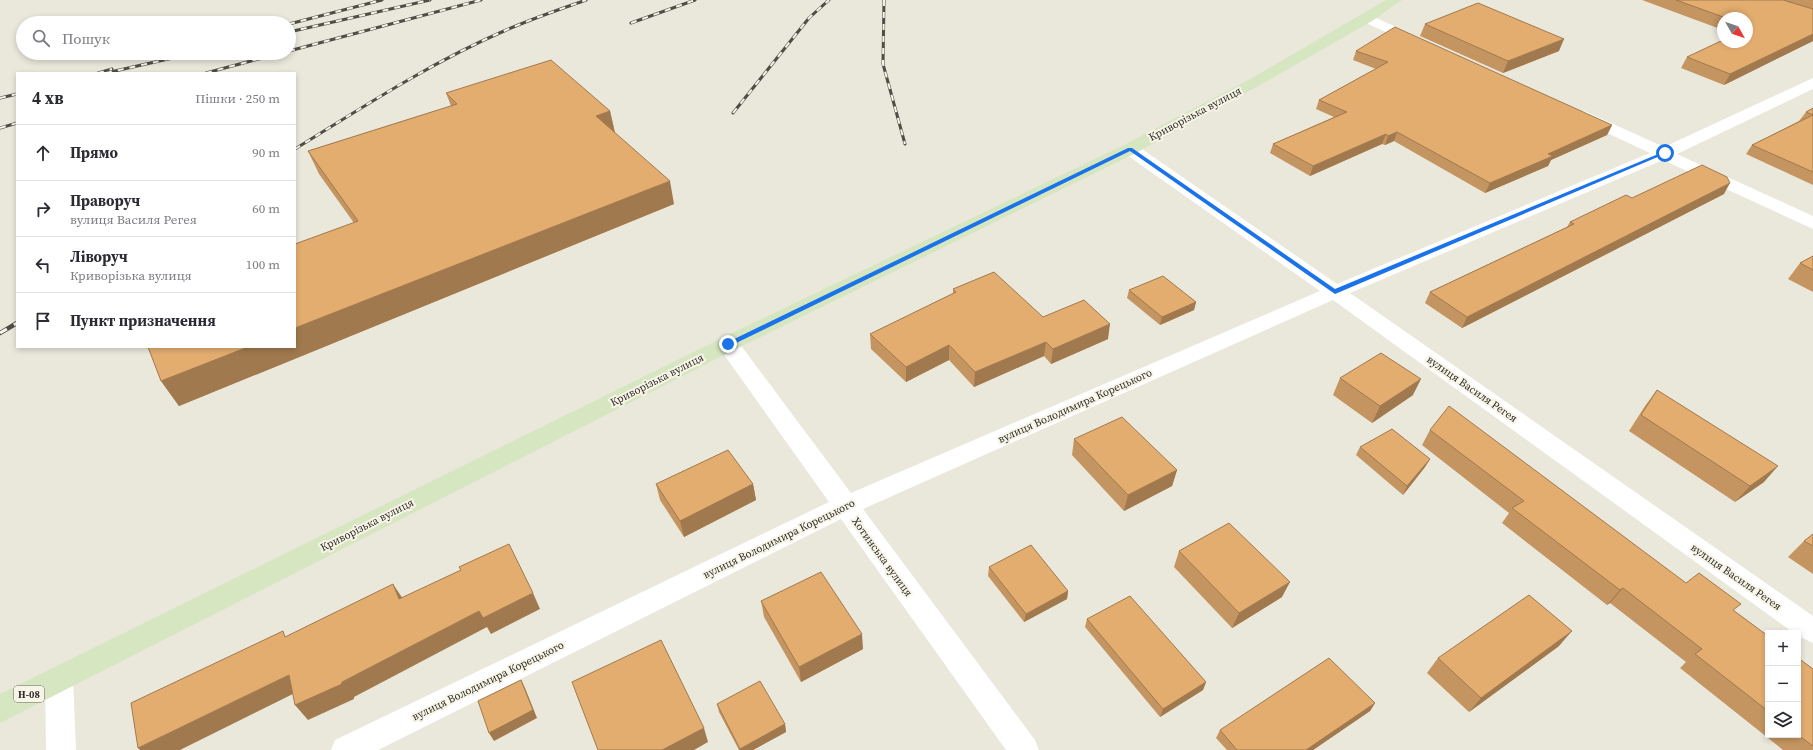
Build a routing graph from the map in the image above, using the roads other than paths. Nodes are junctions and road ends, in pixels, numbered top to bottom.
1 (1395, 0) edge
2 (1367, 18) junction
3 (1432, 48) edge
4 (1813, 83) edge
5 (1570, 110) edge
6 (1130, 149) junction
7 (1665, 153) junction
8 (1813, 223) edge
9 (1335, 292) junction
10 (728, 344) junction
11 (845, 506) junction
12 (1813, 631) edge
13 (59, 680) junction
14 (0, 709) edge
15 (61, 750) edge
16 (346, 750) edge
17 (1024, 750) edge

1 - 2 main road, Криворізька вулиця / Н-08
2 - 3 street
2 - 6 main road, Криворізька вулиця / Н-08
4 - 7 street, вулиця Володимира Корецького
5 - 7 street
6 - 9 street, вулиця Василя Регея
6 - 10 main road, Криворізька вулиця / Н-08
7 - 8 street
7 - 9 street, вулиця Володимира Корецького
9 - 11 street, вулиця Володимира Корецького
9 - 12 street, вулиця Василя Регея
10 - 11 street, Хотинська вулиця
10 - 13 main road, Криворізька вулиця / Н-08
11 - 16 street, вулиця Володимира Корецького
11 - 17 street, Хотинська вулиця
13 - 14 main road, Криворізька вулиця / Н-08
13 - 15 street

